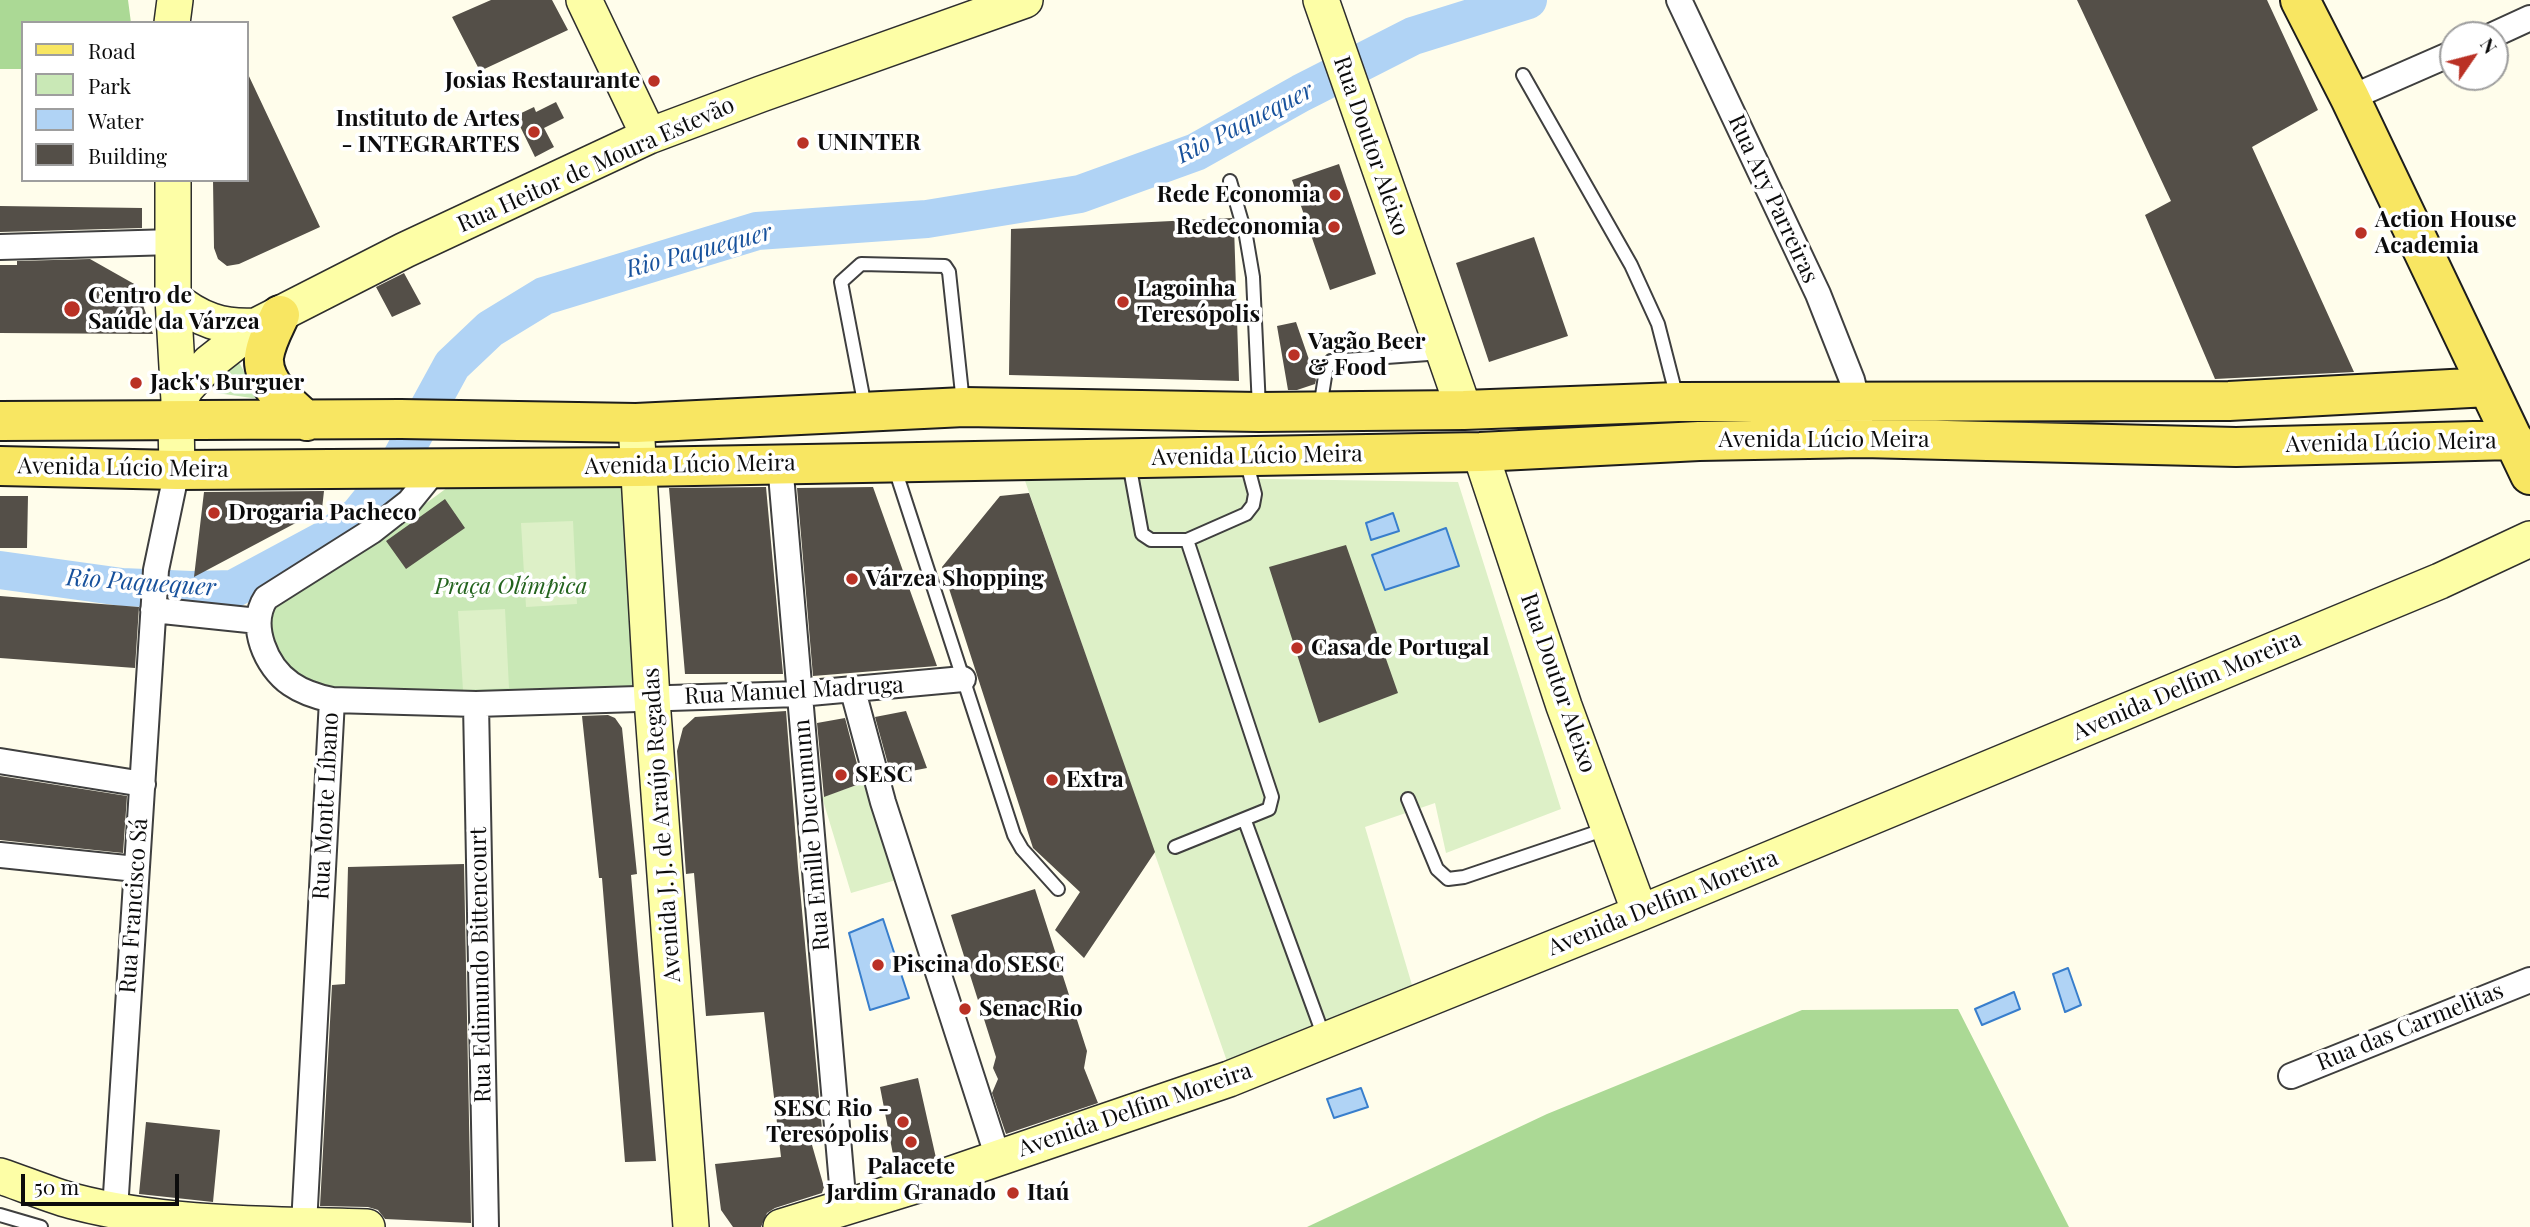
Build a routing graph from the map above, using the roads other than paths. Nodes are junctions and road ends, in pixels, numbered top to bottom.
1 (175, 0) edge
2 (584, 0) edge
3 (1025, 0) edge
4 (1679, 0) edge
5 (2301, 0) edge
6 (1325, 13) edge
7 (2530, 18) edge
8 (172, 21) edge
9 (2509, 28) edge
10 (2439, 59) edge
11 (1523, 75) dead end
12 (2350, 98) junction
13 (649, 136) junction
14 (1230, 181) dead end
15 (173, 182) edge
16 (173, 242) junction
17 (0, 247) edge
18 (173, 298) junction
19 (268, 320) junction
20 (1443, 353) junction
21 (2488, 387) junction
22 (2229, 401) junction
23 (1678, 402) junction
24 (964, 407) junction
25 (866, 410) junction
26 (1464, 410) junction
27 (178, 411) junction
28 (1319, 411) junction
29 (1259, 412) junction
30 (1860, 420) junction
31 (0, 421) edge
32 (307, 421) junction
33 (636, 423) junction
34 (2514, 440) junction
35 (2236, 447) junction
36 (1480, 452) junction
37 (1245, 456) junction
38 (1129, 459) junction
39 (893, 461) junction
40 (780, 463) junction
41 (0, 466) edge
42 (638, 467) junction
43 (425, 469) junction
44 (177, 470) junction
45 (2530, 475) edge
46 (2530, 539) edge
47 (1187, 540) junction
48 (153, 606) junction
49 (258, 621) junction
50 (963, 679) junction
51 (853, 691) junction
52 (799, 694) junction
53 (652, 699) junction
54 (332, 701) junction
55 (476, 704) junction
56 (0, 761) edge
57 (143, 784) junction
58 (1408, 799) dead end
59 (1245, 821) junction
60 (1610, 827) junction
61 (1175, 847) dead end
62 (0, 855) edge
63 (136, 869) junction
64 (1058, 889) dead end
65 (1640, 913) junction
66 (2530, 980) edge
67 (1325, 1041) junction
68 (2291, 1076) dead end
69 (998, 1158) junction
70 (0, 1176) edge
71 (844, 1208) junction
72 (115, 1210) junction
73 (0, 1215) edge
74 (208, 1224) edge
75 (304, 1225) junction
76 (41, 1227) edge
77 (367, 1227) edge
78 (486, 1227) edge
79 (691, 1227) edge
80 (781, 1227) edge

1 - 8 main road
2 - 13 main road
3 - 13 main road, Rua Heitor de Moura Estevão
4 - 30 street, Rua Ary Parreiras
5 - 12 main road
6 - 20 main road, Rua Doutor Aleixo
7 - 9 street
10 - 12 street
11 - 23 lane
12 - 21 main road
13 - 19 main road, Rua Heitor de Moura Estevão
14 - 29 lane
15 - 16 main road
16 - 17 street
16 - 18 main road
18 - 19 main road
18 - 27 main road
19 - 27 main road, Rua Heitor de Moura Estevão
19 - 32 main road
20 - 26 main road, Rua Doutor Aleixo
20 - 28 lane
21 - 22 main road, Avenida Lúcio Meira
21 - 34 main road
22 - 30 main road, Avenida Lúcio Meira
22 - 35 main road
23 - 26 main road, Avenida Lúcio Meira
23 - 30 main road, Avenida Lúcio Meira
24 - 25 main road, Avenida Lúcio Meira
24 - 25 lane
24 - 29 main road, Avenida Lúcio Meira
25 - 33 main road, Avenida Lúcio Meira
26 - 28 main road, Avenida Lúcio Meira
27 - 31 main road, Avenida Lúcio Meira
27 - 32 main road, Avenida Lúcio Meira
27 - 44 main road
28 - 29 main road, Avenida Lúcio Meira
30 - 35 main road, Avenida Lúcio Meira
30 - 36 main road, Avenida Lúcio Meira
32 - 33 main road, Avenida Lúcio Meira
33 - 42 main road, Avenida J. J. de Araújo Regadas
34 - 35 main road, Avenida Lúcio Meira
34 - 45 main road
36 - 37 main road, Avenida Lúcio Meira
36 - 60 main road, Rua Doutor Aleixo
37 - 38 main road, Avenida Lúcio Meira
37 - 47 lane
38 - 39 main road, Avenida Lúcio Meira
38 - 47 lane
39 - 40 main road, Avenida Lúcio Meira
39 - 50 lane
40 - 42 main road, Avenida Lúcio Meira
40 - 52 street, Rua Emille Ducumunn
41 - 44 main road, Avenida Lúcio Meira
42 - 43 main road, Avenida Lúcio Meira
42 - 53 main road, Avenida J. J. de Araújo Regadas
43 - 44 main road, Avenida Lúcio Meira
43 - 49 street
44 - 48 street, Rua Francisco Sá
46 - 65 main road, Avenida Delfim Moreira
47 - 59 lane
48 - 49 street
48 - 57 street, Rua Francisco Sá
49 - 54 street, Rua Monte Líbano
50 - 51 street, Rua Manuel Madruga
50 - 64 lane
51 - 52 street, Rua Manuel Madruga
51 - 69 street
52 - 53 street, Rua Manuel Madruga
52 - 71 street, Rua Emille Ducumunn
53 - 55 street, Rua Manuel Madruga
53 - 79 main road, Avenida J. J. de Araújo Regadas
54 - 55 street, Rua Manuel Madruga
54 - 75 street, Rua Monte Líbano
55 - 78 street, Rua Edimundo Bittencourt
56 - 57 street
57 - 63 street, Rua Francisco Sá
58 - 60 lane
59 - 61 lane
59 - 67 lane
60 - 65 main road, Rua Doutor Aleixo
62 - 63 street
63 - 72 street, Rua Francisco Sá
65 - 67 main road, Avenida Delfim Moreira
66 - 68 street, Rua das Carmelitas
67 - 69 main road, Avenida Delfim Moreira
69 - 71 main road, Avenida Delfim Moreira
70 - 72 main road
71 - 80 main road, Avenida Delfim Moreira
72 - 74 main road
73 - 76 lane
74 - 75 main road
75 - 77 main road

